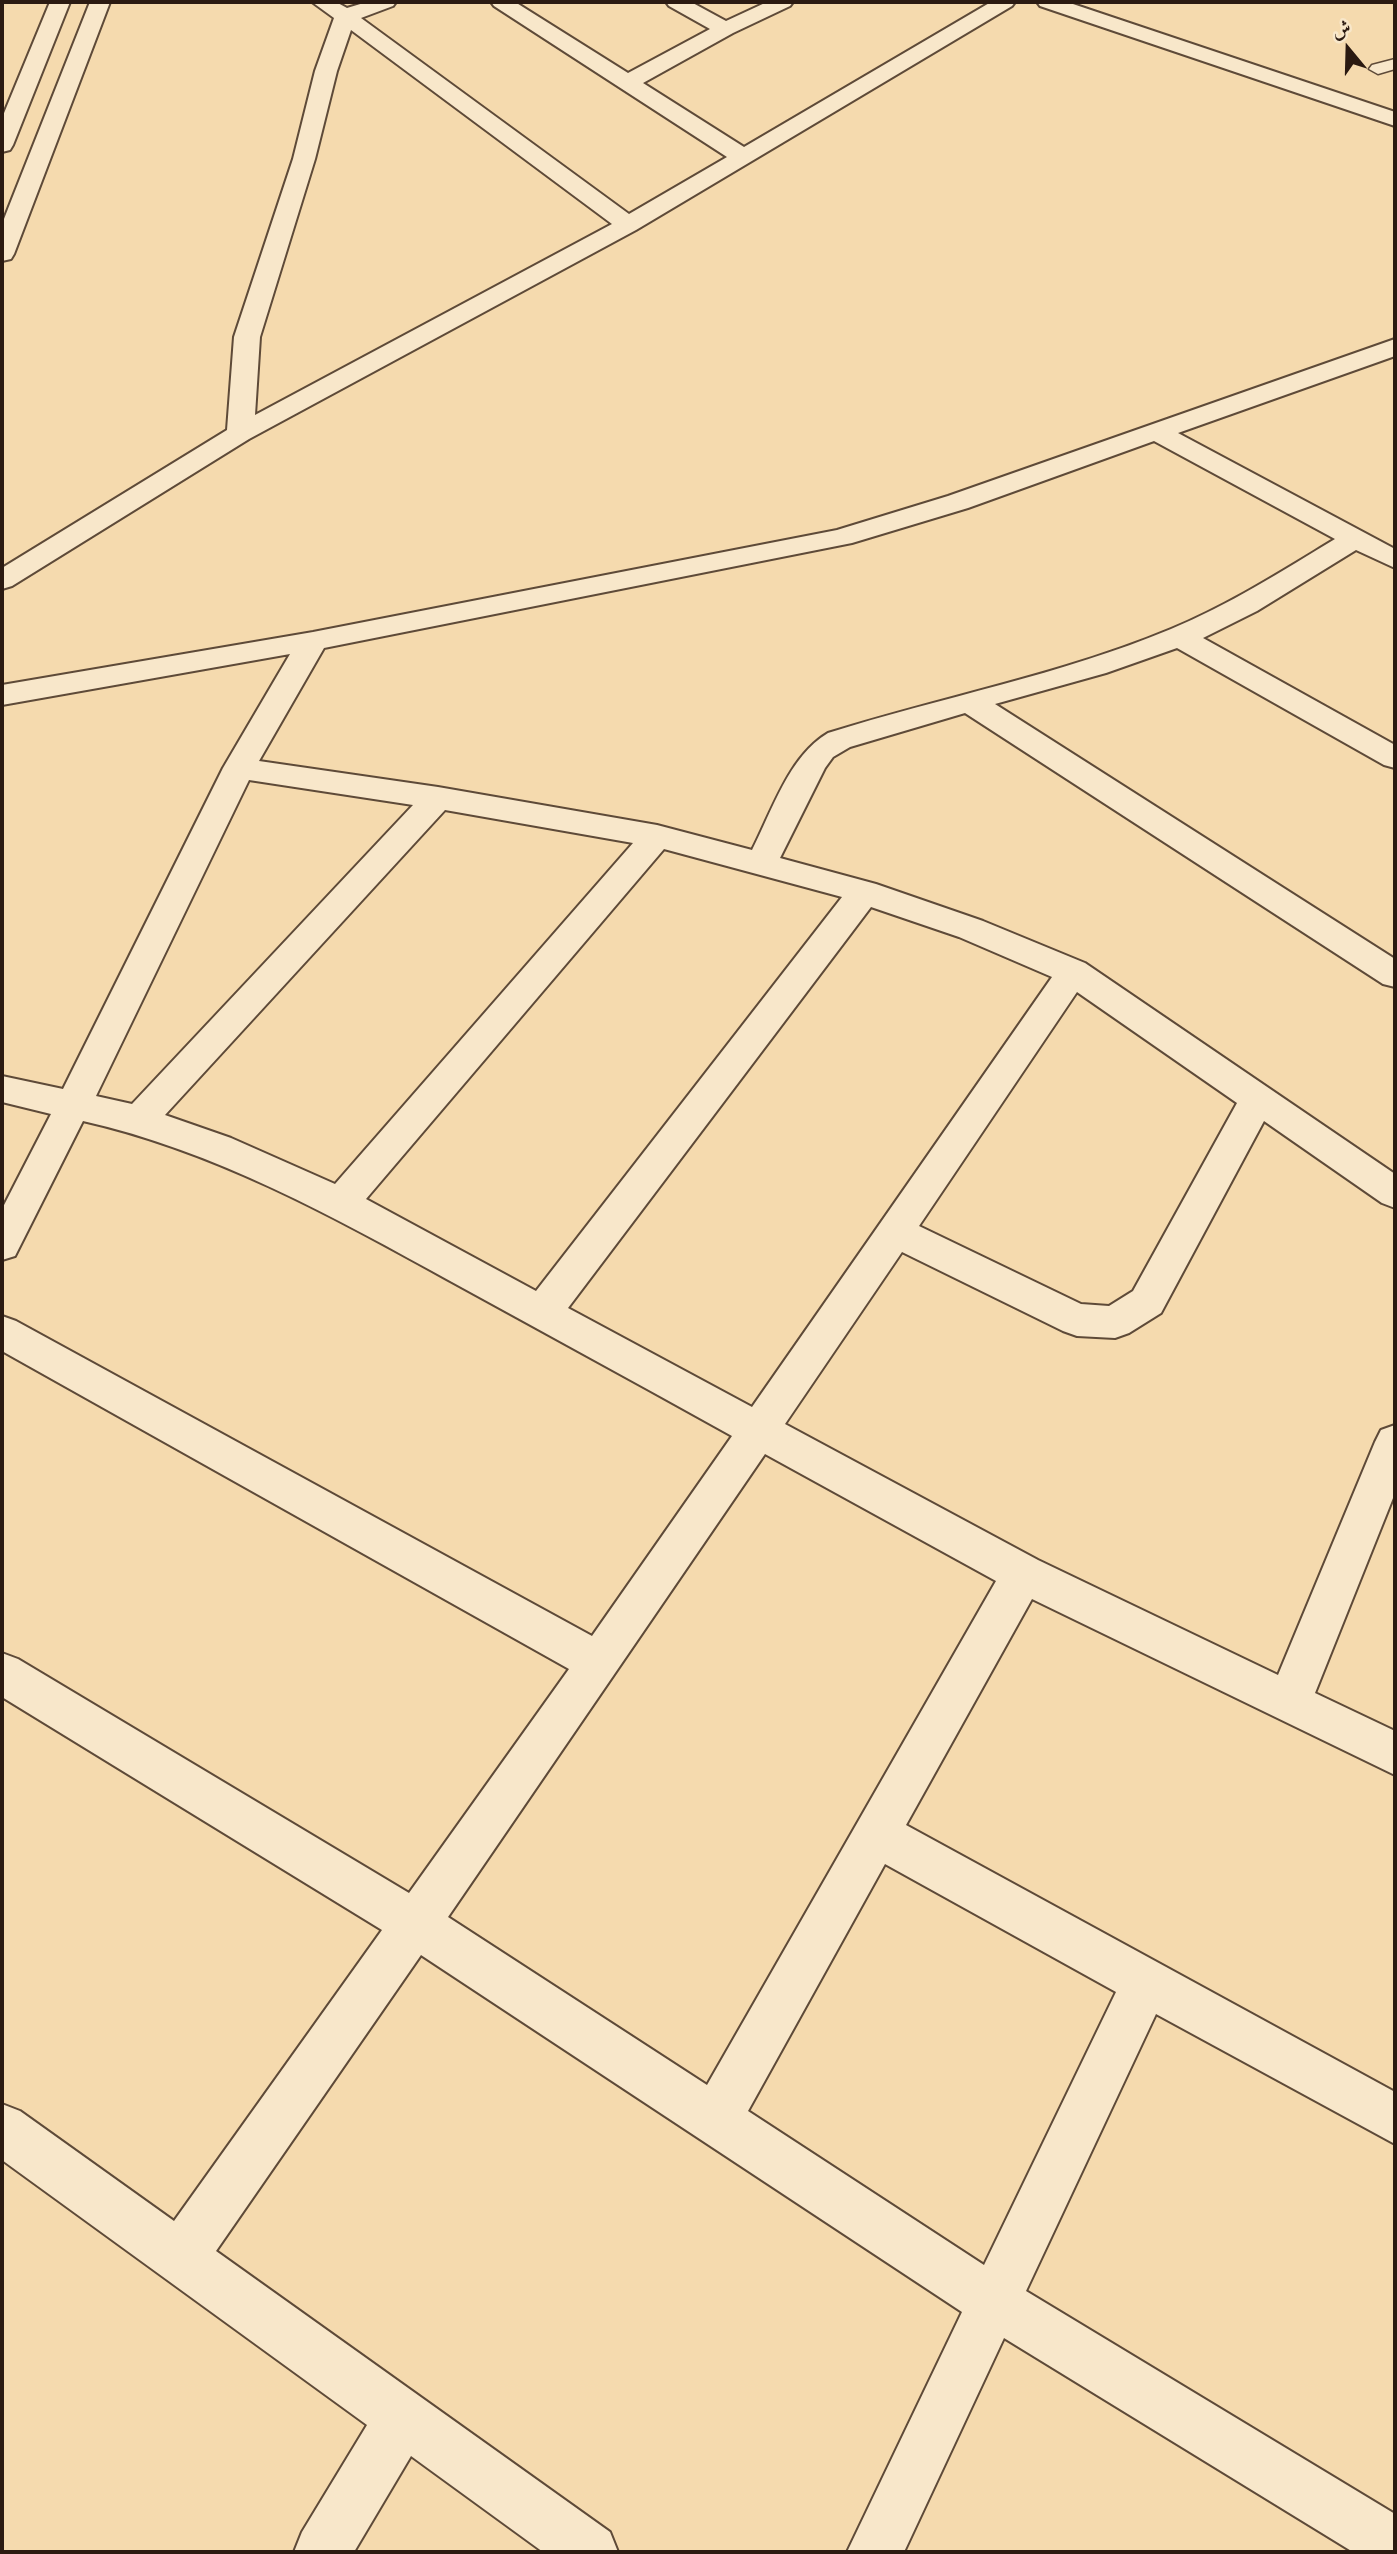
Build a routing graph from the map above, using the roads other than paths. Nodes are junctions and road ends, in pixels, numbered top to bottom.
1 (60, 2) edge
2 (100, 2) edge
3 (322, 2) edge
4 (386, 2) edge
5 (501, 2) edge
6 (676, 2) edge
7 (783, 2) edge
8 (1005, 2) edge
9 (1047, 2) edge
10 (345, 16) junction
11 (726, 29) junction
12 (630, 82) junction
13 (1395, 119) edge
14 (2, 145) edge
15 (743, 156) junction
16 (628, 225) junction
17 (2, 254) edge
18 (1395, 347) edge
19 (1157, 432) junction
20 (240, 433) junction
21 (1355, 539) junction
22 (1395, 560) edge
23 (2, 580) edge
24 (1180, 637) junction
25 (313, 641) junction
26 (2, 695) edge
27 (970, 702) junction
28 (1395, 758) edge
29 (239, 768) junction
30 (438, 798) junction
31 (657, 836) junction
32 (761, 864) junction
33 (864, 891) junction
34 (1073, 972) junction
35 (1395, 975) edge
36 (2, 1089) edge
37 (1256, 1100) junction
38 (73, 1106) junction
39 (139, 1120) junction
40 (1395, 1192) edge
41 (341, 1203) junction
42 (895, 1232) junction
43 (2, 1245) edge
44 (543, 1311) junction
45 (2, 1332) edge
46 (758, 1432) junction
47 (1395, 1442) edge
48 (1023, 1574) junction
49 (599, 1663) junction
50 (2, 1673) edge
51 (1289, 1703) junction
52 (1395, 1754) edge
53 (877, 1834) junction
54 (416, 1924) junction
55 (1146, 1982) junction
56 (716, 2119) junction
57 (1395, 2119) edge
58 (2, 2129) edge
59 (180, 2257) junction
60 (994, 2302) junction
61 (402, 2418) junction
62 (1395, 2546) edge
63 (322, 2552) edge
64 (590, 2552) edge
65 (874, 2552) edge

1 - 14 street
2 - 17 street
3 - 10 street
4 - 10 street
5 - 12 street
6 - 11 street
7 - 11 street
8 - 15 street
9 - 13 street
10 - 16 street
10 - 20 street
11 - 12 street
12 - 15 street
15 - 16 street
16 - 20 street
18 - 19 street
19 - 21 street
19 - 25 street
20 - 23 street
21 - 22 street
21 - 24 street
24 - 27 street
24 - 28 street
25 - 26 street
25 - 29 street
27 - 32 street
27 - 35 street
29 - 30 street
29 - 38 street
30 - 31 street
30 - 39 street
31 - 32 street
31 - 41 street
32 - 33 street
33 - 34 street
33 - 44 street
34 - 37 street
34 - 42 street
36 - 38 street
37 - 40 street
37 - 42 street
38 - 39 street
38 - 43 street
39 - 41 street
41 - 44 street
42 - 46 street
44 - 46 street
45 - 49 street
46 - 48 street
46 - 49 street
47 - 51 street
48 - 51 street
48 - 53 street
49 - 54 street
50 - 54 street
51 - 52 street
53 - 55 street
53 - 56 street
54 - 56 street
54 - 59 street
55 - 57 street
55 - 60 street
56 - 60 street
58 - 59 street
59 - 61 street
60 - 62 street
60 - 65 street
61 - 63 street
61 - 64 street

